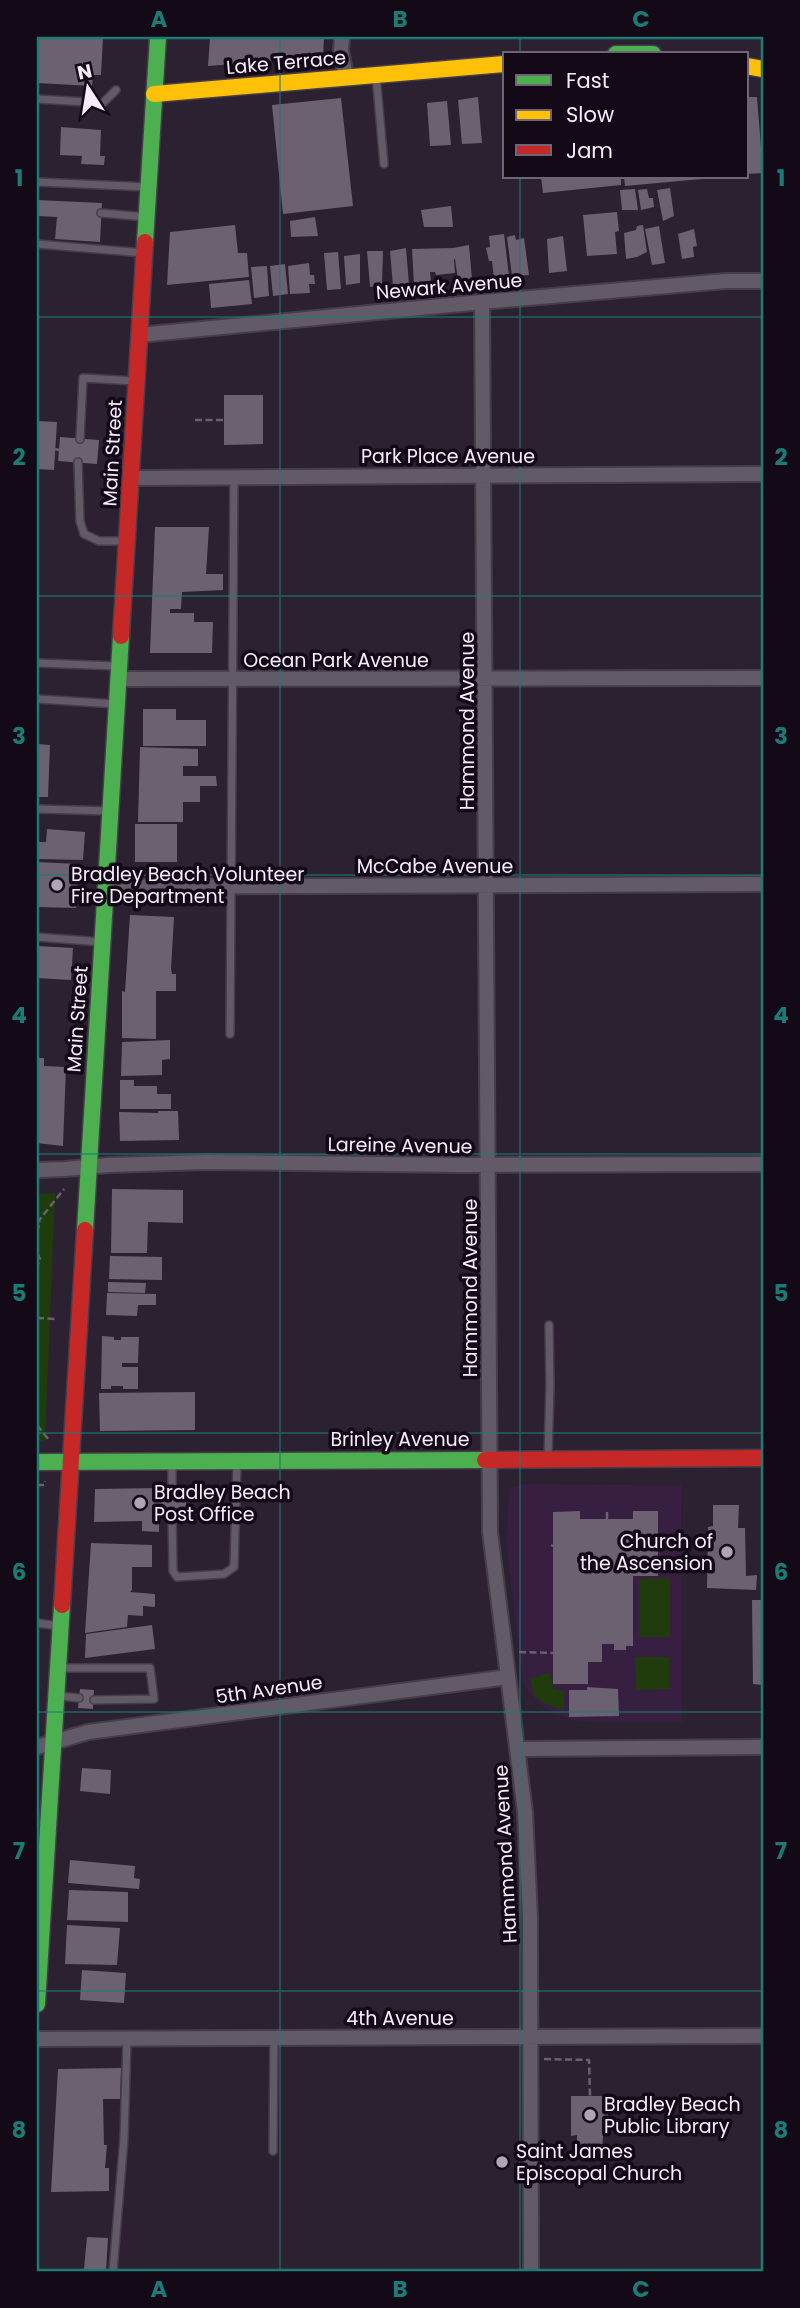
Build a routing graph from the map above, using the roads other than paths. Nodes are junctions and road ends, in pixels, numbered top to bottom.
1 (158, 37) edge
2 (342, 37) edge
3 (503, 64) edge
4 (376, 75) junction
5 (346, 77) junction
6 (116, 90) dead end
7 (154, 94) junction
8 (37, 100) edge
9 (384, 164) dead end
10 (37, 181) edge
11 (148, 187) junction
12 (101, 213) dead end
13 (146, 217) junction
14 (37, 244) edge
15 (144, 253) junction
16 (763, 281) edge
17 (482, 302) junction
18 (139, 335) junction
19 (137, 381) junction
20 (80, 439) dead end
21 (78, 462) dead end
22 (763, 474) edge
23 (485, 475) junction
24 (234, 476) junction
25 (132, 478) junction
26 (128, 541) junction
27 (37, 663) edge
28 (120, 672) junction
29 (763, 678) edge
30 (486, 679) junction
31 (233, 680) junction
32 (37, 699) edge
33 (118, 704) junction
34 (37, 809) edge
35 (111, 811) junction
36 (763, 884) edge
37 (486, 885) junction
38 (231, 886) junction
39 (106, 887) junction
40 (37, 937) edge
41 (103, 942) junction
42 (230, 1034) dead end
43 (763, 1164) edge
44 (488, 1165) junction
45 (88, 1167) junction
46 (37, 1170) edge
47 (549, 1325) dead end
48 (763, 1458) edge
49 (490, 1459) junction
50 (548, 1459) junction
51 (172, 1461) junction
52 (237, 1461) junction
53 (69, 1462) junction
54 (41, 1469) edge
55 (172, 1492) dead end
56 (172, 1514) dead end
57 (37, 1623) edge
58 (60, 1626) junction
59 (57, 1668) junction
60 (508, 1677) junction
61 (55, 1695) junction
62 (79, 1698) dead end
63 (94, 1700) dead end
64 (45, 1744) edge
65 (763, 1747) edge
66 (518, 1749) junction
67 (37, 2004) edge
68 (763, 2036) edge
69 (530, 2037) junction
70 (274, 2038) junction
71 (37, 2039) edge
72 (127, 2039) junction
73 (273, 2151) dead end
74 (113, 2271) edge
75 (531, 2271) edge

1 - 7 main road, Main Street
2 - 5 street
3 - 4 main road, Lake Terrace
4 - 5 main road, Lake Terrace
4 - 9 lane
5 - 7 main road, Lake Terrace
6 - 8 lane
7 - 11 main road, Main Street
10 - 11 lane
11 - 13 main road, Main Street
12 - 13 lane
13 - 15 main road, Main Street
14 - 15 lane
15 - 18 main road, Main Street
16 - 17 street, Newark Avenue
17 - 18 street, Newark Avenue
17 - 23 street, Hammond Avenue
18 - 19 main road, Main Street
19 - 20 lane
19 - 25 main road, Main Street
21 - 26 lane
22 - 23 street, Park Place Avenue
23 - 24 street, Park Place Avenue
23 - 30 street, Hammond Avenue
24 - 25 street, Park Place Avenue
24 - 31 lane
25 - 26 main road, Main Street
26 - 28 main road, Main Street
27 - 28 lane
28 - 31 street, Ocean Park Avenue
28 - 33 main road, Main Street
29 - 30 street, Ocean Park Avenue
30 - 31 street, Ocean Park Avenue
30 - 37 street, Hammond Avenue
31 - 38 lane
32 - 33 lane
33 - 35 main road, Main Street
34 - 35 lane
35 - 39 main road, Main Street
36 - 37 street, McCabe Avenue
37 - 38 street, McCabe Avenue
37 - 44 street, Hammond Avenue
38 - 39 street, McCabe Avenue
38 - 42 lane
39 - 41 main road, Main Street
40 - 41 lane
41 - 45 main road, Main Street
43 - 44 street, Lareine Avenue
44 - 45 street, Lareine Avenue
44 - 49 street, Hammond Avenue
45 - 46 street, Lareine Avenue
45 - 53 main road, Main Street
47 - 50 lane
48 - 50 main road, Brinley Avenue
49 - 50 main road, Brinley Avenue
49 - 52 main road, Brinley Avenue
49 - 60 street, Hammond Avenue
51 - 52 main road, Brinley Avenue
51 - 53 main road, Brinley Avenue
51 - 55 lane
52 - 56 lane
53 - 54 main road, Brinley Avenue
53 - 58 main road, Main Street
57 - 58 lane
58 - 59 main road, Main Street
59 - 61 main road, Main Street
59 - 63 lane
60 - 64 street, 5th Avenue
60 - 66 street, Hammond Avenue
61 - 62 lane
61 - 64 main road, Main Street
64 - 67 main road, Main Street
65 - 66 street
66 - 69 street, Hammond Avenue
68 - 69 street, 4th Avenue
69 - 70 street, 4th Avenue
69 - 75 street, Hammond Avenue
70 - 72 street, 4th Avenue
70 - 73 lane
71 - 72 street, 4th Avenue
72 - 74 lane

